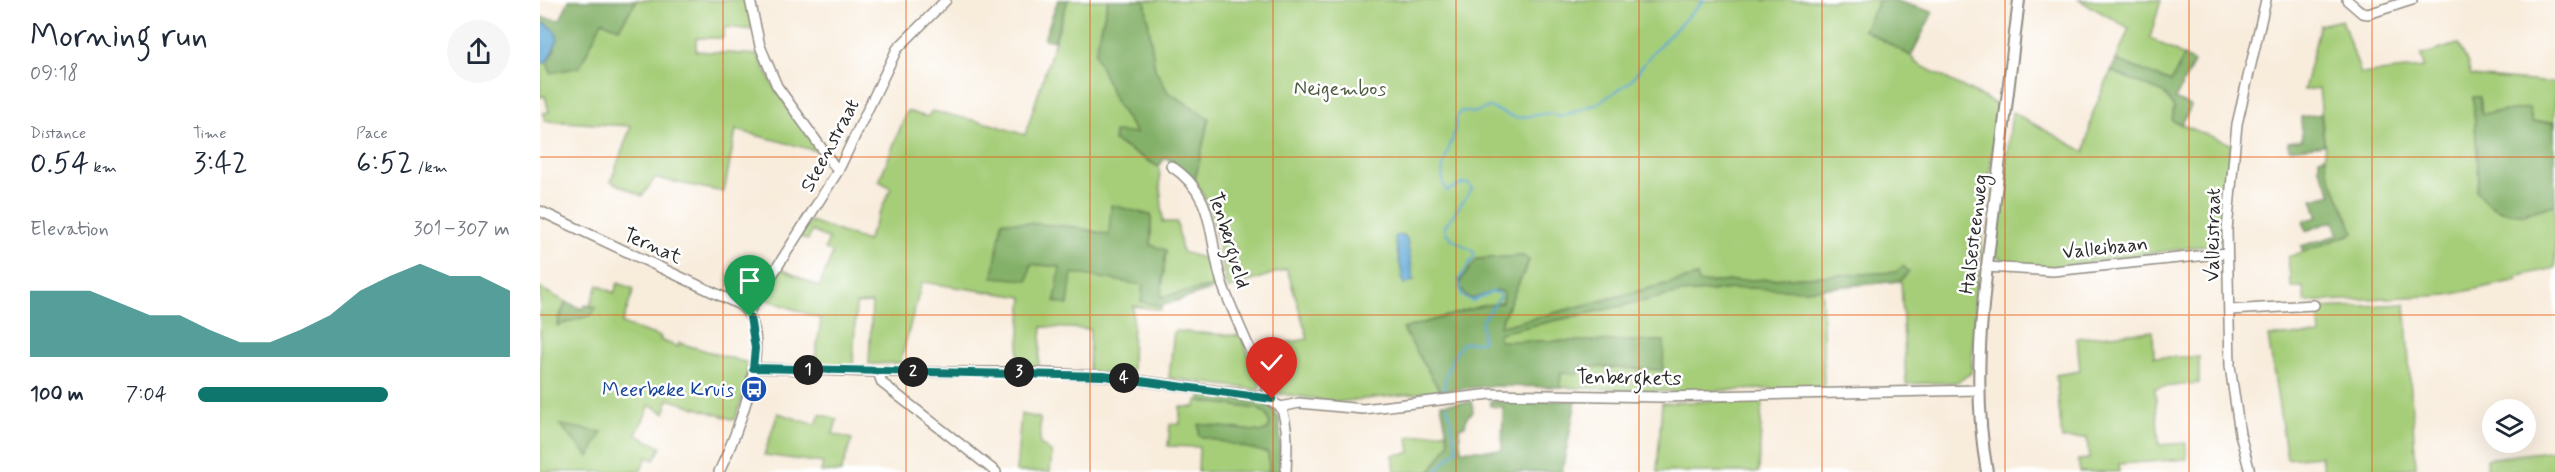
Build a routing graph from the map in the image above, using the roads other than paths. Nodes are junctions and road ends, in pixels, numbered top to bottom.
1 (750, 0) edge
2 (946, 0) edge
3 (2019, 0) edge
4 (2266, 0) edge
5 (2348, 0) edge
6 (2412, 0) edge
7 (1172, 166) dead end
8 (838, 171) junction
9 (540, 211) edge
10 (2227, 253) junction
11 (1986, 267) junction
12 (2314, 305) dead end
13 (2230, 310) junction
14 (748, 313) junction
15 (753, 368) junction
16 (878, 372) junction
17 (1978, 390) junction
18 (1272, 399) junction
19 (1281, 407) junction
20 (719, 472) edge
21 (996, 472) edge
22 (1286, 472) edge
23 (1987, 472) edge
24 (2250, 472) edge

1 - 8 street
2 - 8 street, Steenstraat
3 - 11 main road, Halsesteenweg
4 - 10 street, Valleistraat
5 - 6 street
7 - 18 street, Tenbergveld
8 - 14 street, Steenstraat
9 - 14 street, Ternat
10 - 11 street, Valleibaan
10 - 13 street, Valleistraat
11 - 17 main road, Halsesteenweg
12 - 13 street
13 - 24 street, Valleistraat
14 - 15 street
15 - 16 street
15 - 20 street
16 - 18 street
16 - 21 street
17 - 19 street, Tenbergkets
17 - 23 main road, Halsesteenweg
18 - 19 street
19 - 22 street

